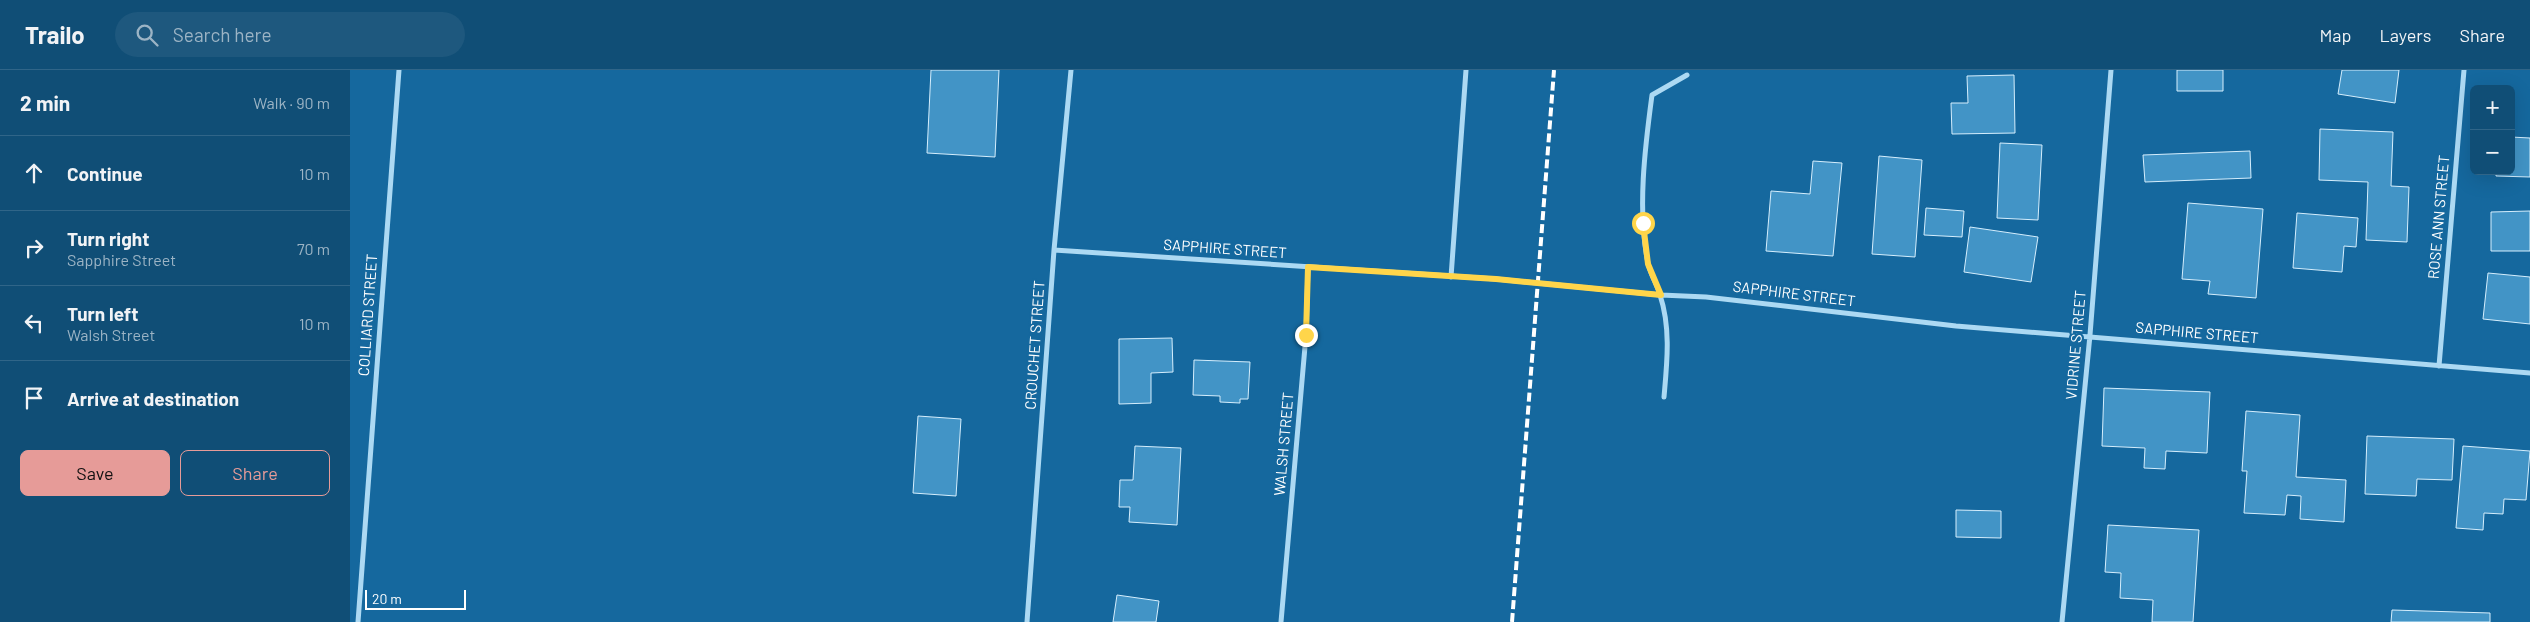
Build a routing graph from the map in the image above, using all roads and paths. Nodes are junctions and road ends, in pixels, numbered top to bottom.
1 (399, 70) edge
2 (1071, 70) edge
3 (1466, 70) edge
4 (2111, 70) edge
5 (2464, 70) edge
6 (1687, 75) dead end
7 (1054, 250) junction
8 (1308, 267) junction
9 (1451, 277) junction
10 (1661, 295) junction
11 (2090, 335) junction
12 (2440, 366) junction
13 (2530, 373) edge
14 (1664, 397) dead end
15 (358, 622) edge
16 (1027, 622) edge
17 (1281, 622) edge
18 (2062, 622) edge

1 - 15 street, COLLIARD STREET
2 - 7 street, CROUCHET STREET
3 - 9 street
4 - 11 street, VIDRINE STREET
5 - 12 street, ROSE ANN STREET
6 - 10 street
7 - 8 street, SAPPHIRE STREET
7 - 16 street, CROUCHET STREET
8 - 9 street, SAPPHIRE STREET
8 - 17 street, WALSH STREET
9 - 10 street, SAPPHIRE STREET
10 - 11 street, SAPPHIRE STREET
10 - 14 street
11 - 12 street, SAPPHIRE STREET
11 - 18 street, VIDRINE STREET
12 - 13 street, SAPPHIRE STREET

